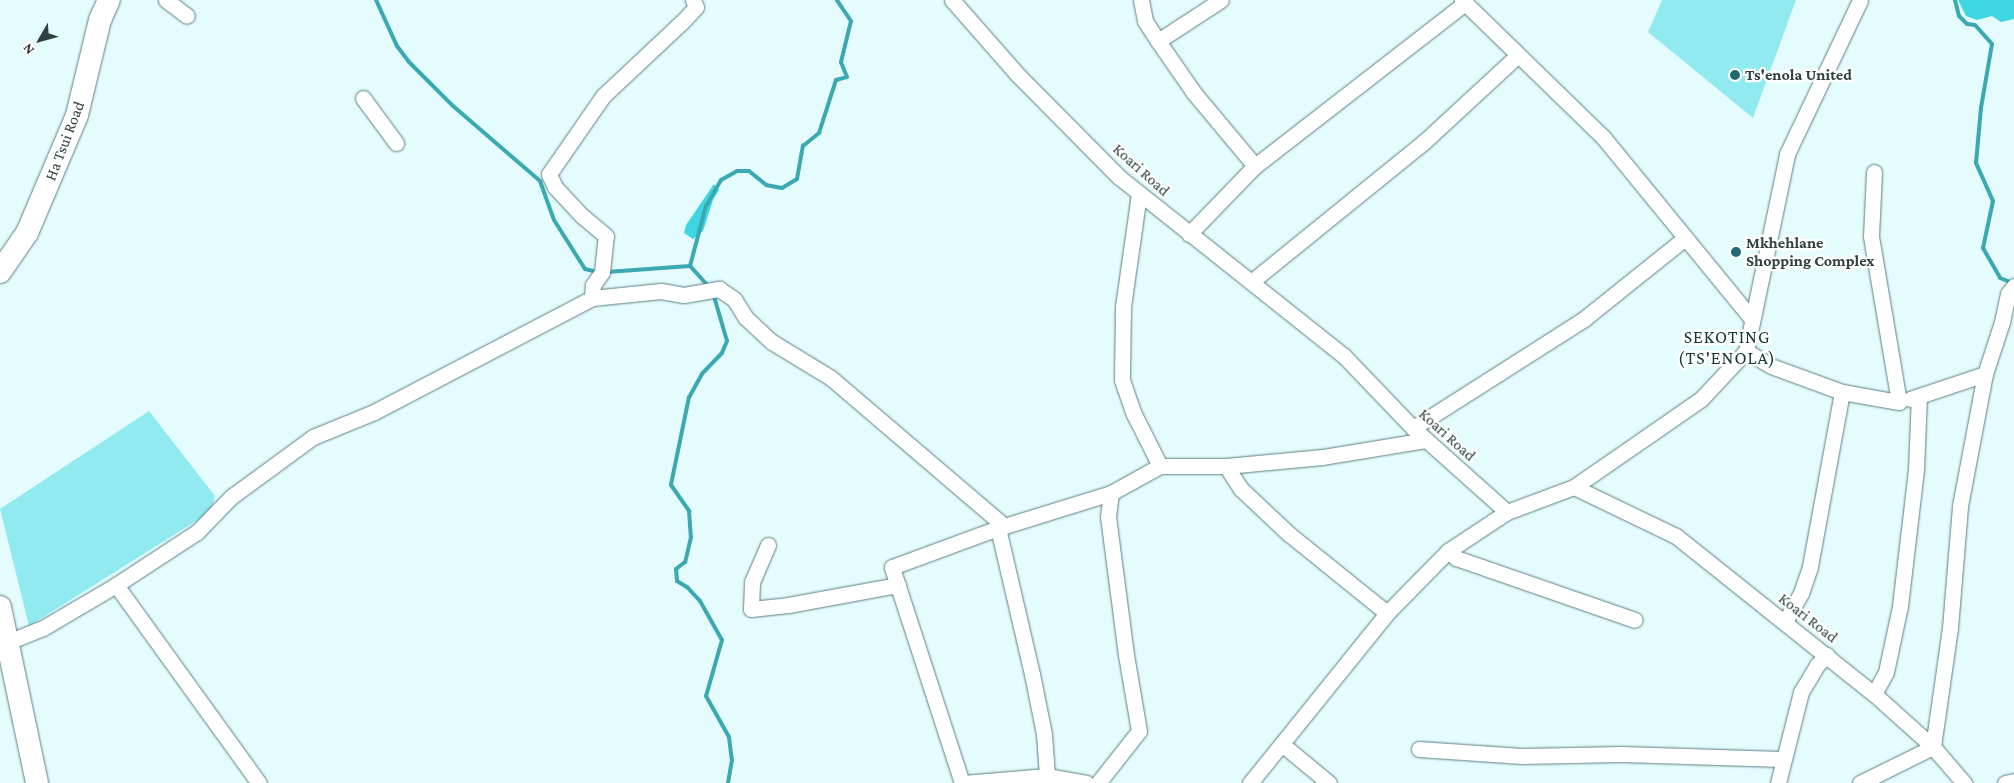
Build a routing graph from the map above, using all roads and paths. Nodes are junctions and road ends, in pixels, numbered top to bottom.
1 (109, 0) edge
2 (166, 0) edge
3 (693, 0) edge
4 (952, 0) edge
5 (1141, 0) edge
6 (1221, 0) edge
7 (1860, 0) edge
8 (1463, 2) edge
9 (187, 16) dead end
10 (1158, 41) junction
11 (1518, 55) junction
12 (363, 98) dead end
13 (396, 144) dead end
14 (1255, 166) junction
15 (1874, 172) dead end
16 (1139, 194) junction
17 (1189, 234) junction
18 (1685, 238) junction
19 (0, 272) edge
20 (1251, 282) junction
21 (2014, 286) edge
22 (592, 298) junction
23 (1752, 319) junction
24 (1746, 351) junction
25 (1985, 374) junction
26 (1842, 392) junction
27 (1920, 396) junction
28 (1899, 402) junction
29 (1413, 428) junction
30 (1426, 440) junction
31 (1160, 466) junction
32 (1226, 466) junction
33 (1574, 487) junction
34 (1111, 493) junction
35 (1507, 512) junction
36 (1001, 527) junction
37 (768, 545) dead end
38 (1448, 551) junction
39 (116, 585) junction
40 (898, 585) junction
41 (0, 606) edge
42 (1387, 613) junction
43 (1635, 620) dead end
44 (1784, 622) junction
45 (6, 652) edge
46 (1827, 655) junction
47 (1874, 694) junction
48 (1283, 745) junction
49 (1933, 747) junction
50 (1419, 749) dead end
51 (1782, 759) junction
52 (1048, 776) junction
53 (2014, 781) edge
54 (37, 783) edge
55 (259, 783) edge
56 (962, 783) edge
57 (1086, 783) edge
58 (1098, 783) edge
59 (1250, 783) edge
60 (1329, 783) edge
61 (1778, 783) edge
62 (1860, 783) edge
63 (1964, 783) edge
64 (2005, 783) edge

1 - 19 street, Ha Tsui Road
2 - 9 street
3 - 22 street
4 - 16 street, Koari Road
5 - 10 street
6 - 10 street
7 - 23 street
8 - 11 street
8 - 14 street
10 - 14 street
11 - 18 street
11 - 20 street
12 - 13 street
14 - 17 street
15 - 28 street
16 - 17 street, Koari Road
16 - 31 street
17 - 20 street, Koari Road
18 - 23 street
18 - 29 street
20 - 29 street, Koari Road
21 - 25 street
22 - 36 street
22 - 39 street
23 - 24 street
24 - 26 street
24 - 33 street
25 - 27 street
25 - 49 street
26 - 28 street
26 - 44 street
27 - 28 street
27 - 47 street
29 - 30 street, Koari Road
30 - 32 street
30 - 35 street, Koari Road
31 - 32 street
31 - 34 street
32 - 42 street
33 - 35 street
33 - 44 street, Koari Road
34 - 36 street
34 - 58 street
35 - 38 street
36 - 40 street
36 - 52 street
37 - 40 street
38 - 42 street
38 - 43 street
39 - 45 street
39 - 55 street
40 - 56 street
41 - 45 street
42 - 48 street
44 - 46 street, Koari Road
45 - 54 street
46 - 47 street, Koari Road
46 - 51 street
47 - 49 street, Koari Road
48 - 59 street
48 - 60 street
49 - 62 street
49 - 63 street, Koari Road
50 - 51 street
51 - 61 street
52 - 56 street
52 - 57 street
53 - 64 street

